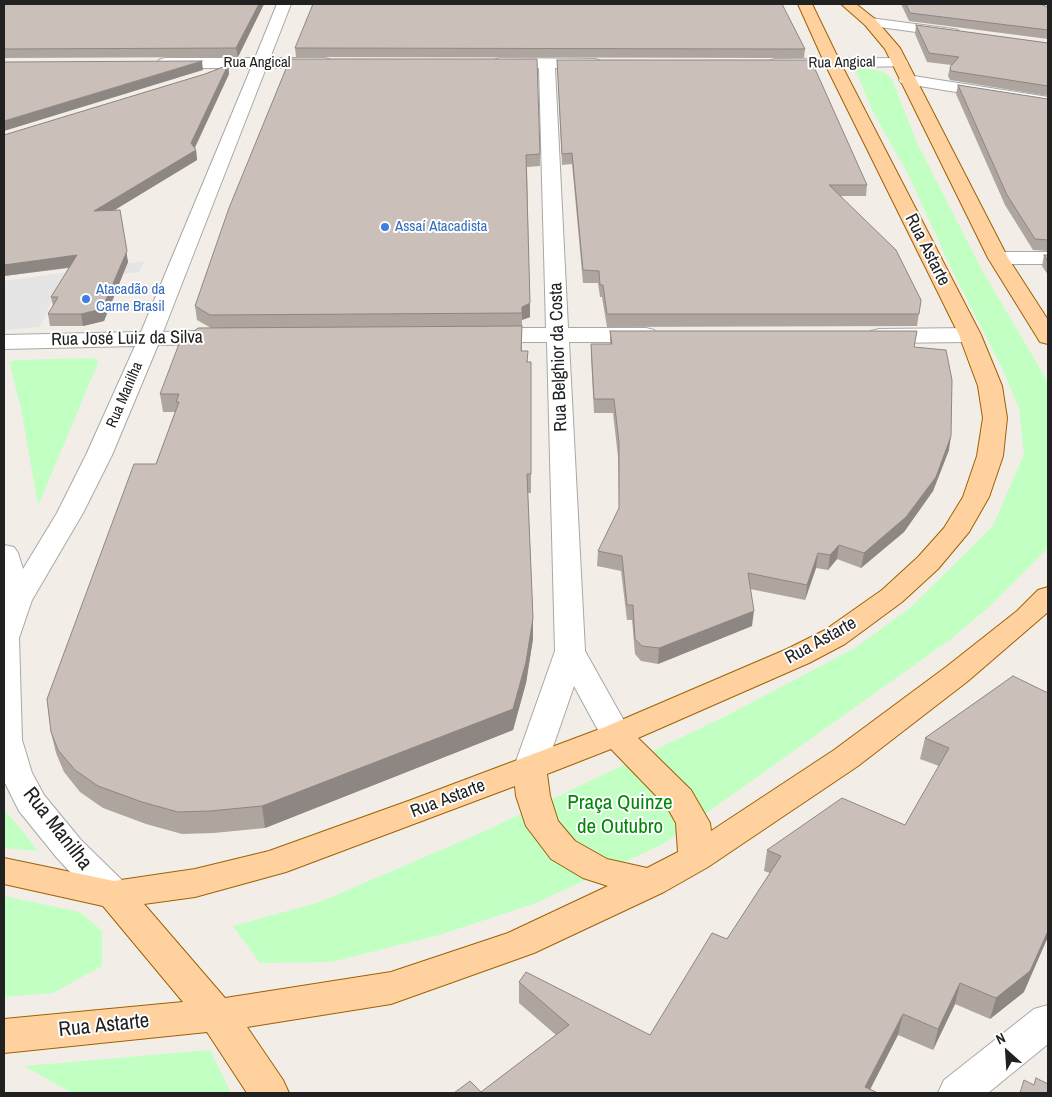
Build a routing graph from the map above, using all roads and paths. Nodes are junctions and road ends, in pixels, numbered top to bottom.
1 (284, 4) edge
2 (805, 4) edge
3 (848, 4) edge
4 (870, 22) junction
5 (967, 35) edge
6 (900, 62) junction
7 (231, 63) junction
8 (261, 63) junction
9 (340, 63) edge
10 (488, 63) edge
11 (547, 63) junction
12 (152, 64) edge
13 (607, 64) edge
14 (764, 64) edge
15 (833, 64) junction
16 (200, 79) edge
17 (908, 80) junction
18 (1048, 102) edge
19 (998, 258) junction
20 (1048, 258) edge
21 (558, 334) junction
22 (461, 335) edge
23 (665, 335) edge
24 (970, 335) junction
25 (860, 336) edge
26 (248, 337) edge
27 (1048, 337) edge
28 (149, 339) junction
29 (4, 342) edge
30 (4, 553) edge
31 (1048, 596) edge
32 (18, 600) junction
33 (4, 638) edge
34 (570, 651) junction
35 (616, 735) junction
36 (530, 767) junction
37 (696, 858) junction
38 (4, 870) edge
39 (651, 882) junction
40 (114, 895) junction
41 (217, 1015) junction
42 (1048, 1021) edge
43 (4, 1036) edge
44 (269, 1093) edge
45 (958, 1093) edge

1 - 8 street, Rua Manilha
2 - 15 main road, Rua Astarte
3 - 4 main road
4 - 5 street
4 - 6 main road
6 - 15 street, Rua Angical
6 - 17 main road
7 - 8 street, Rua Angical
7 - 12 street, Rua Angical
7 - 16 street
8 - 9 street, Rua Angical
8 - 28 street, Rua Manilha
10 - 11 street
11 - 13 street
11 - 21 street, Rua Belghior da Costa
14 - 15 street, Rua Angical
15 - 24 main road, Rua Astarte
17 - 18 street
17 - 19 main road
19 - 20 street
19 - 27 main road
21 - 22 street
21 - 23 street
21 - 34 street, Rua Belghior da Costa
24 - 25 street
24 - 35 main road, Rua Astarte
26 - 28 street, Rua José Luiz da Silva
28 - 29 street, Rua José Luiz da Silva
28 - 32 street, Rua Manilha
30 - 32 street
31 - 37 main road, Rua Astarte
32 - 33 street, Rua Manilha
33 - 40 street, Rua Manilha
34 - 35 street, Rua Belghior da Costa
34 - 36 street, Rua Belghior da Costa
35 - 36 main road, Rua Astarte
35 - 37 main road
36 - 39 main road
36 - 40 main road, Rua Astarte
37 - 39 main road, Rua Astarte
38 - 40 main road
39 - 41 main road, Rua Astarte
40 - 41 main road
41 - 43 main road, Rua Astarte
41 - 44 main road
42 - 45 street

